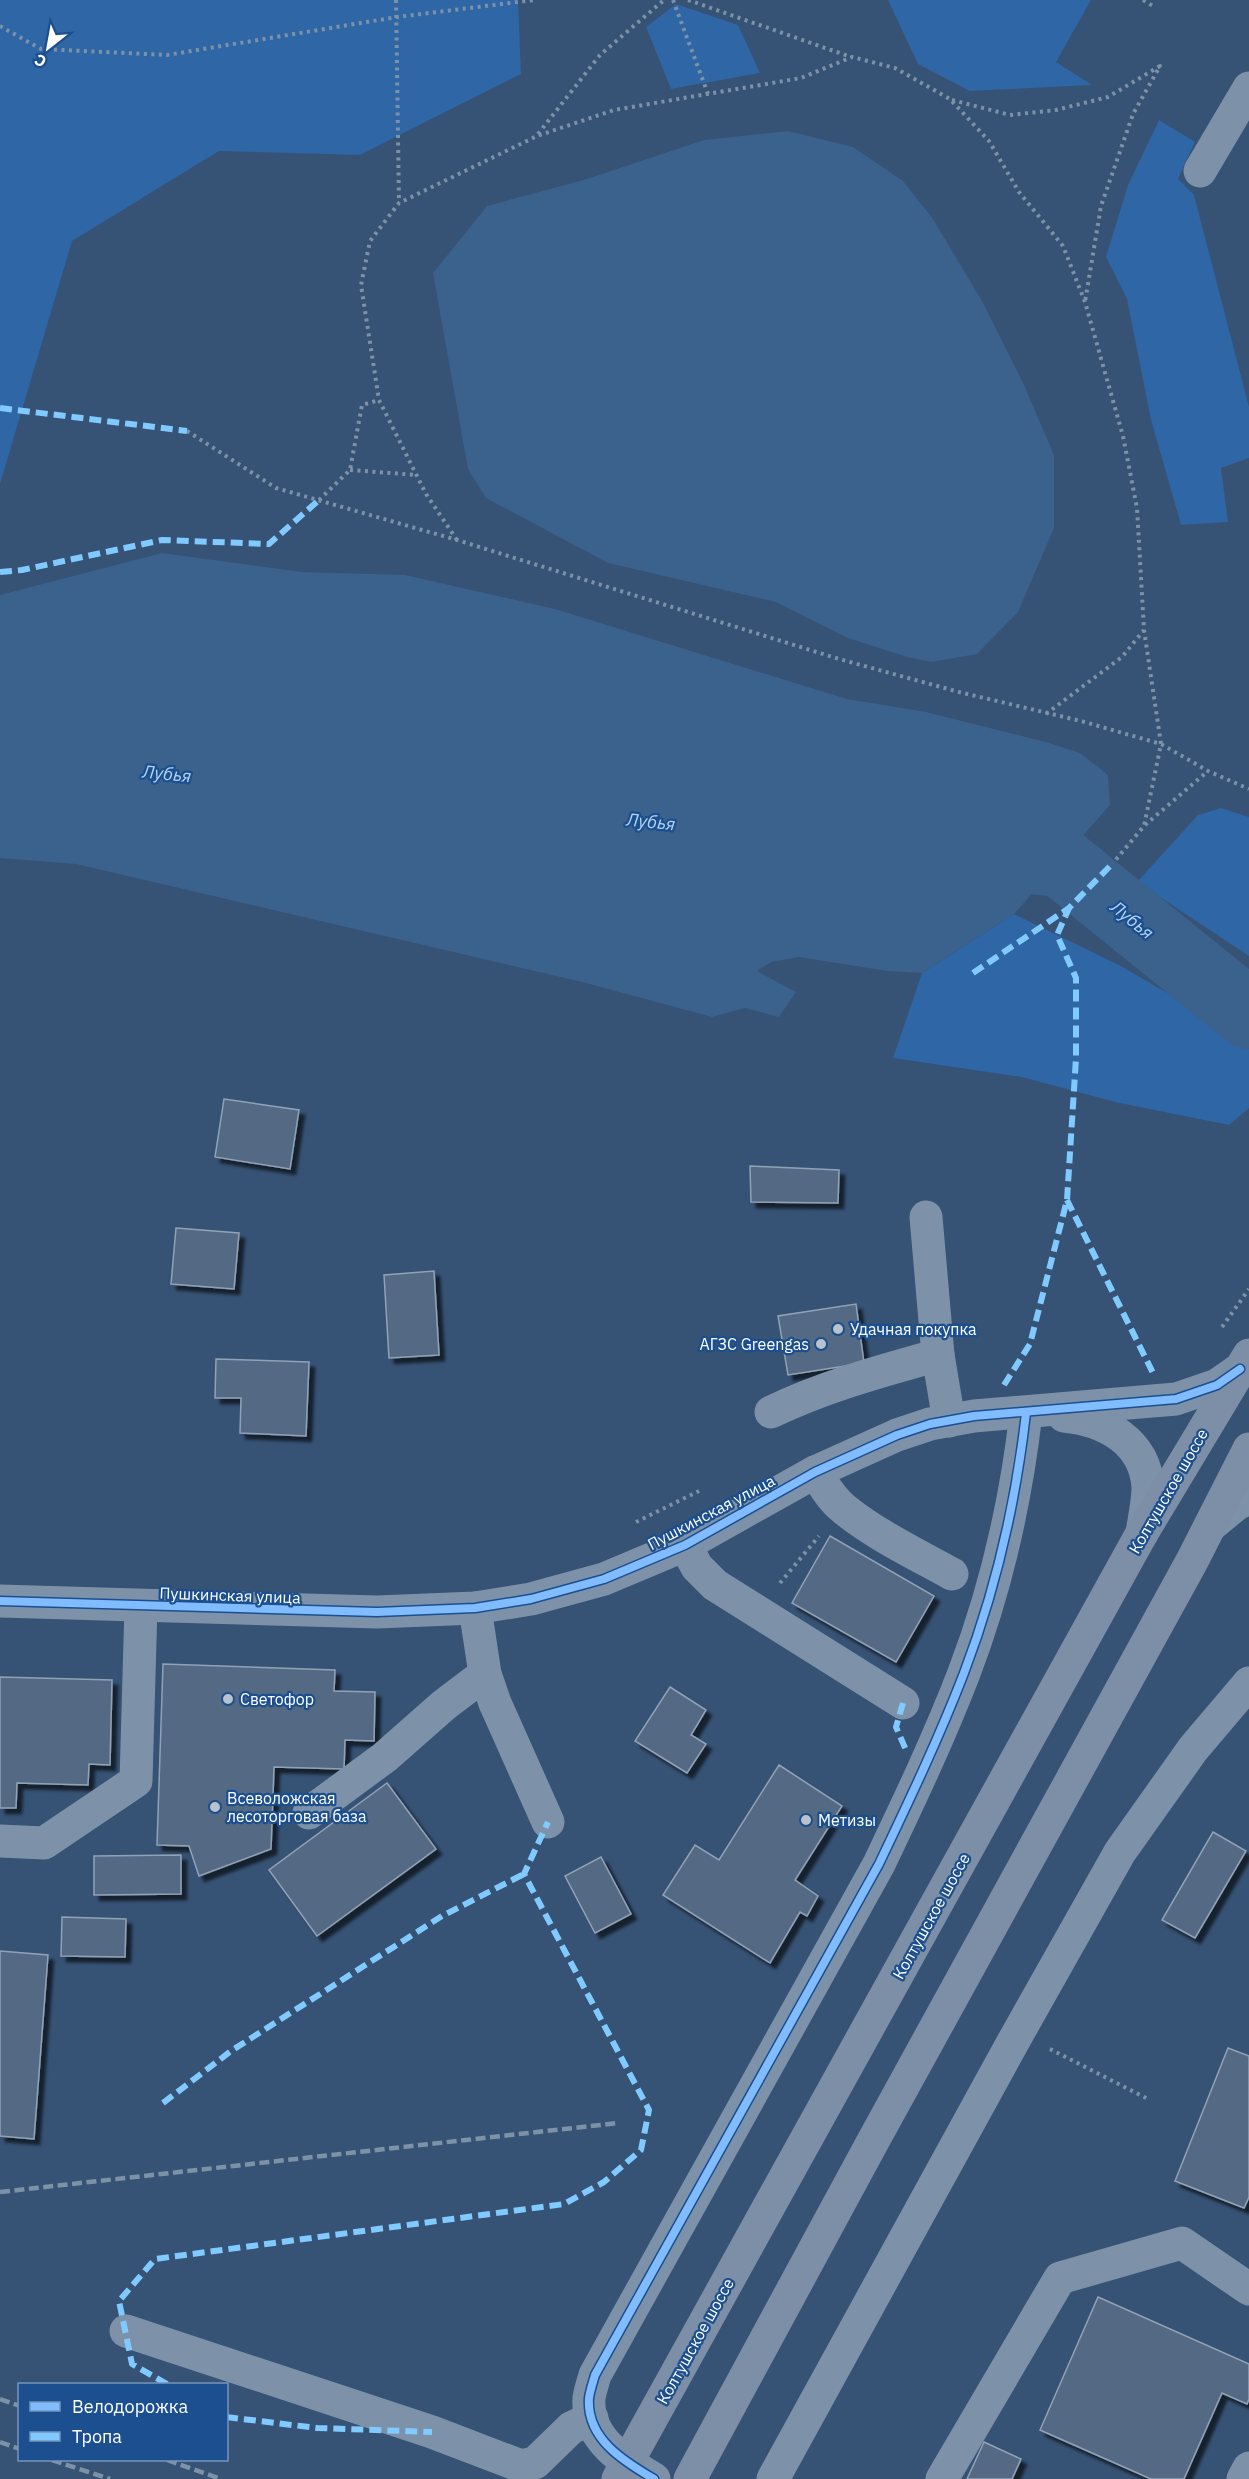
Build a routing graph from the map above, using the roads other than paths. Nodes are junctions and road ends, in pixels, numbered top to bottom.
1 (1249, 88) edge
2 (1200, 171) dead end
3 (926, 1217) dead end
4 (938, 1355) junction
5 (1244, 1362) edge
6 (771, 1412) dead end
7 (1026, 1413) junction
8 (949, 1421) junction
9 (1249, 1449) edge
10 (815, 1472) junction
11 (1249, 1499) edge
12 (1210, 1526) junction
13 (1142, 1533) junction
14 (685, 1545) junction
15 (952, 1574) dead end
16 (0, 1601) edge
17 (141, 1606) junction
18 (475, 1608) junction
19 (485, 1674) junction
20 (1249, 1683) edge
21 (903, 1703) dead end
22 (309, 1813) dead end
23 (548, 1822) dead end
24 (0, 1841) edge
25 (1249, 2289) edge
26 (126, 2331) dead end
27 (592, 2418) junction
28 (1249, 2468) edge
29 (618, 2479) edge
30 (654, 2479) edge
31 (690, 2479) edge
32 (773, 2479) edge
33 (942, 2479) edge
34 (1243, 2479) edge

1 - 2 street
3 - 4 street
4 - 6 street
4 - 8 street
5 - 7 street, Пушкинская улица
5 - 13 main road, Колтушское шоссе
7 - 8 street, Пушкинская улица
7 - 13 street, Пушкинская улица
7 - 27 street
8 - 10 street, Пушкинская улица
9 - 12 main road
10 - 14 street, Пушкинская улица
10 - 15 street
11 - 12 street
12 - 31 main road
13 - 29 main road, Колтушское шоссе, bridge
14 - 18 street, Пушкинская улица
14 - 21 street
16 - 17 street, Пушкинская улица
17 - 18 street, Пушкинская улица
17 - 24 street
18 - 19 street
19 - 22 street
19 - 23 street
20 - 32 street
25 - 33 street
26 - 27 street
27 - 30 street
28 - 34 street

